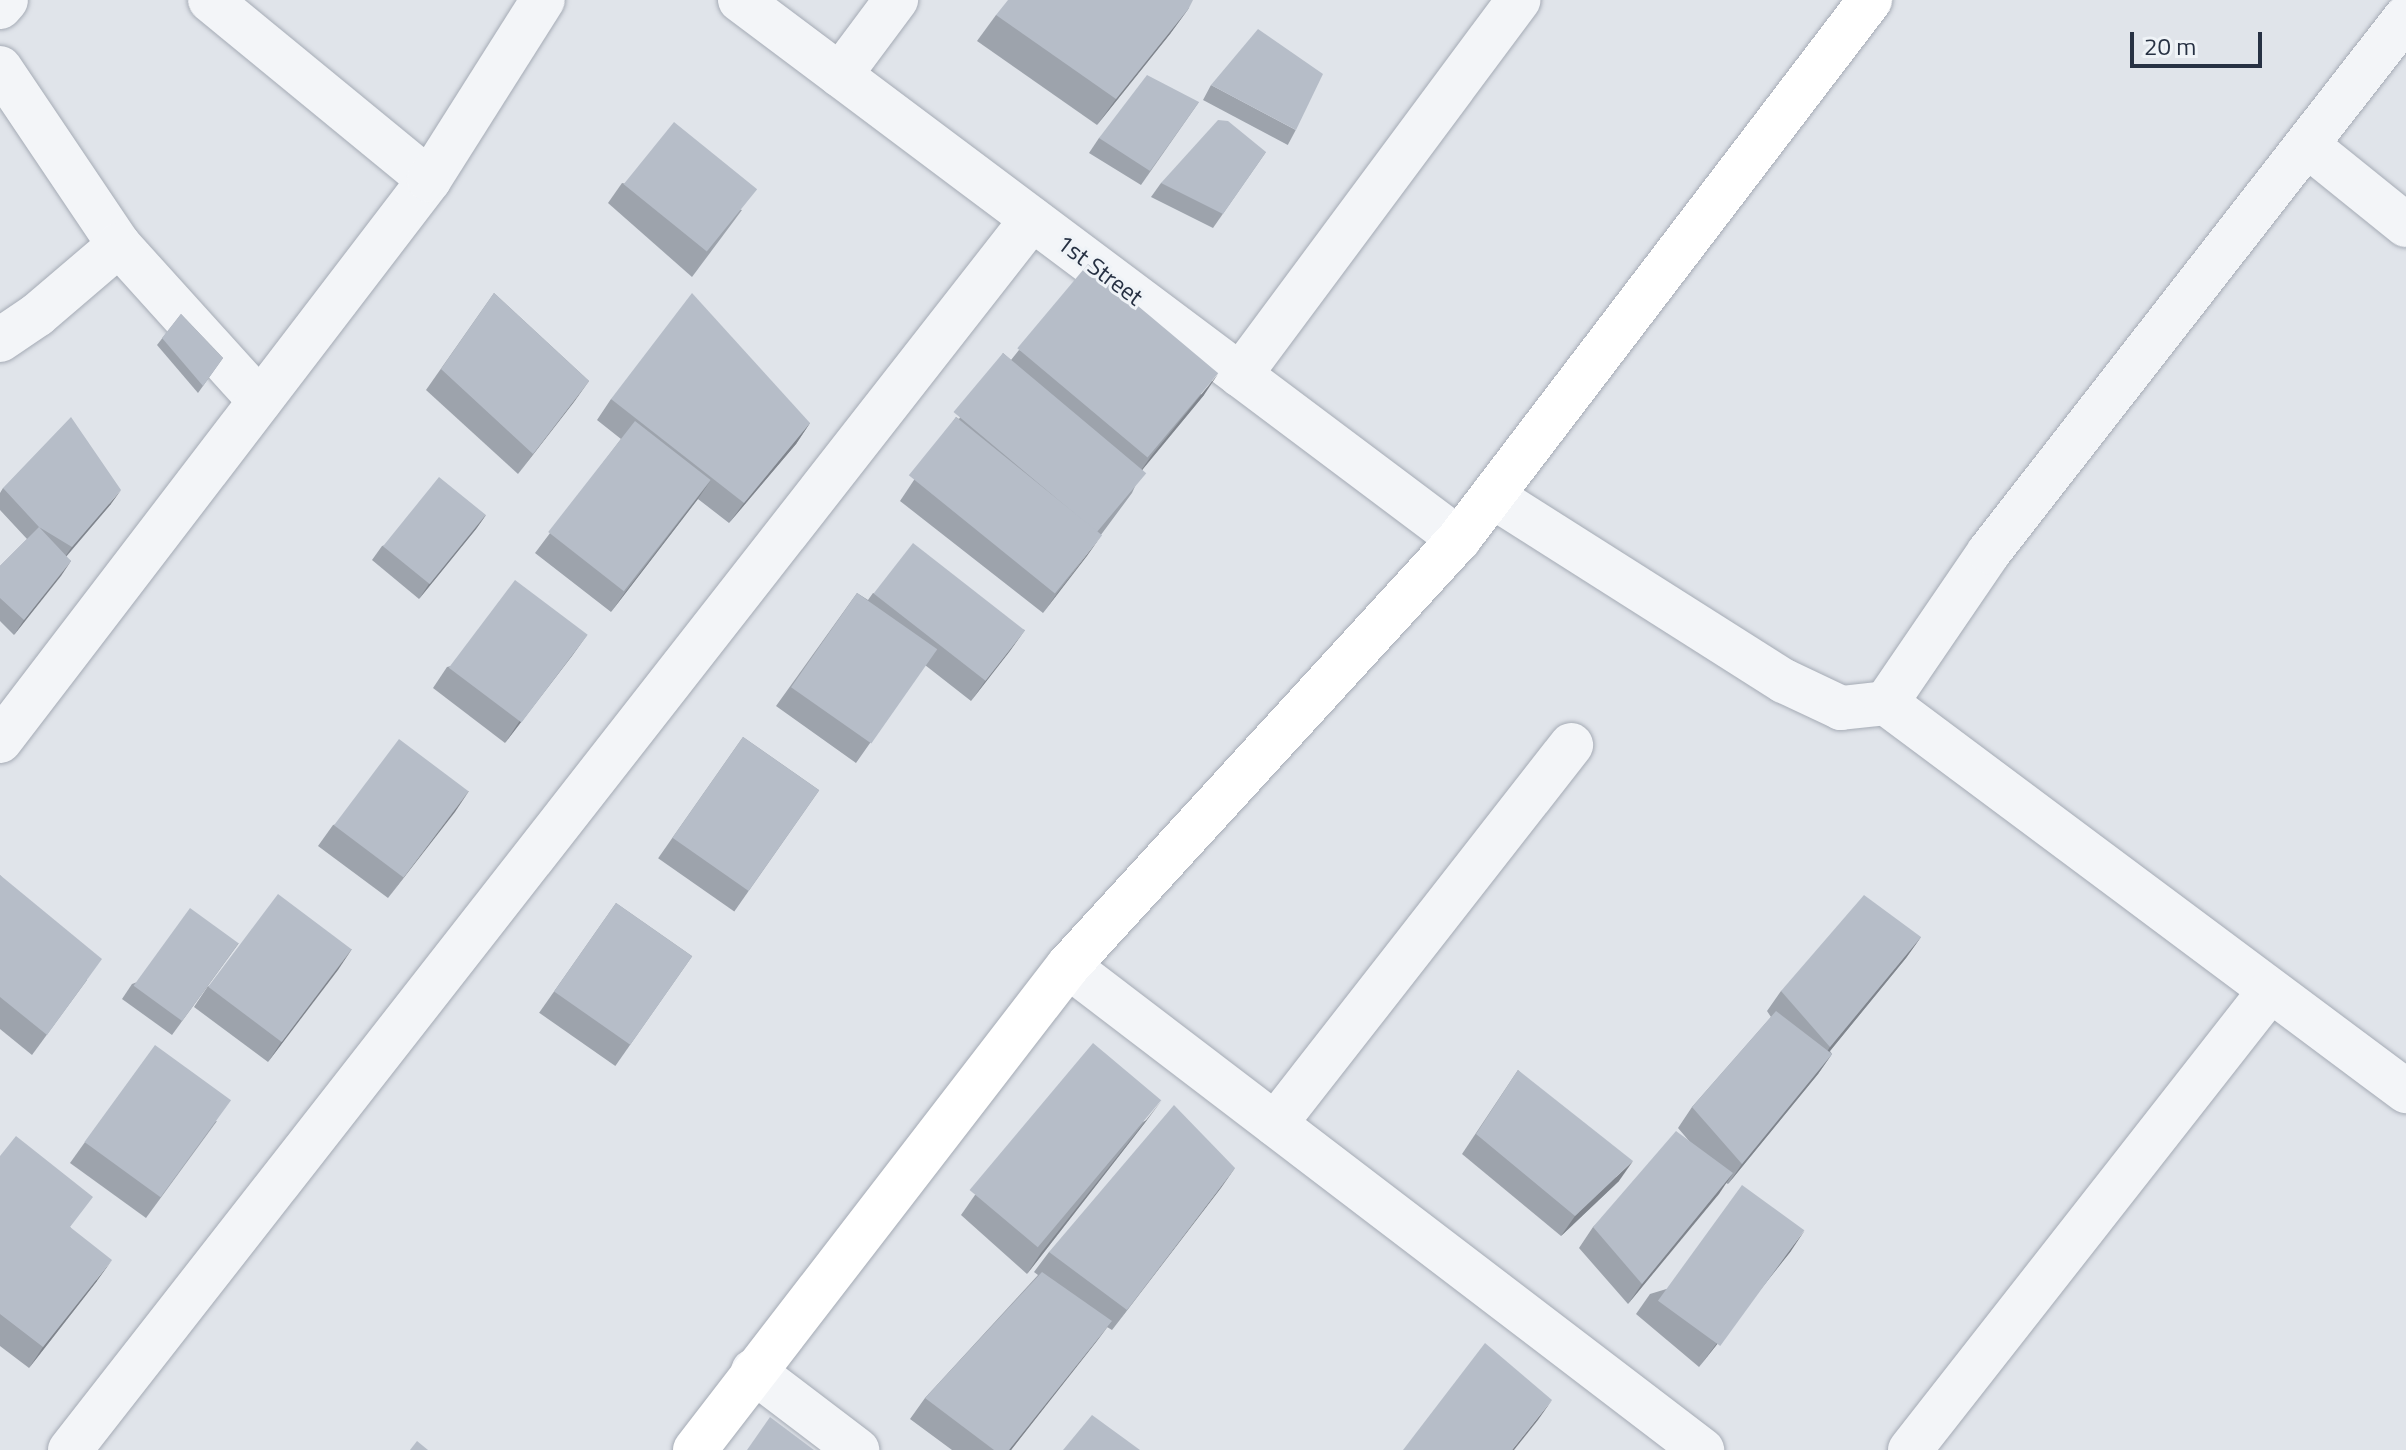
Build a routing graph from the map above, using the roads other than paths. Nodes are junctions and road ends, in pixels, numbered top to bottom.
1 (6, 0) edge
2 (210, 0) edge
3 (543, 0) edge
4 (740, 0) edge
5 (896, 0) edge
6 (1518, 0) edge
7 (1870, 0) edge
8 (0, 7) edge
9 (2406, 17) edge
10 (840, 75) junction
11 (3, 80) edge
12 (2308, 146) junction
13 (429, 180) junction
14 (1032, 219) junction
15 (2406, 225) edge
16 (119, 245) junction
17 (0, 340) edge
18 (1240, 375) junction
19 (260, 401) junction
20 (1492, 496) junction
21 (1459, 539) junction
22 (1886, 703) junction
23 (0, 741) edge
24 (1571, 745) dead end
25 (1068, 966) junction
26 (2269, 992) junction
27 (2406, 1091) edge
28 (1275, 1124) junction
29 (753, 1371) junction
30 (70, 1450) edge
31 (695, 1450) edge
32 (857, 1450) edge
33 (1702, 1450) edge
34 (1910, 1450) edge

1 - 8 street
2 - 13 street
3 - 13 street
4 - 10 street, 1st Street
5 - 10 street
6 - 18 street
7 - 20 street
9 - 12 street
10 - 14 street, 1st Street
11 - 16 street
12 - 15 street
12 - 22 street
13 - 19 street
14 - 18 street, 1st Street
14 - 30 street
16 - 17 street
16 - 19 street
18 - 21 street, 1st Street
19 - 23 street
20 - 21 street
20 - 22 street
21 - 25 street
22 - 26 street
24 - 28 street
25 - 28 street
25 - 29 street
26 - 27 street
26 - 34 street
28 - 33 street
29 - 31 street
29 - 32 street

